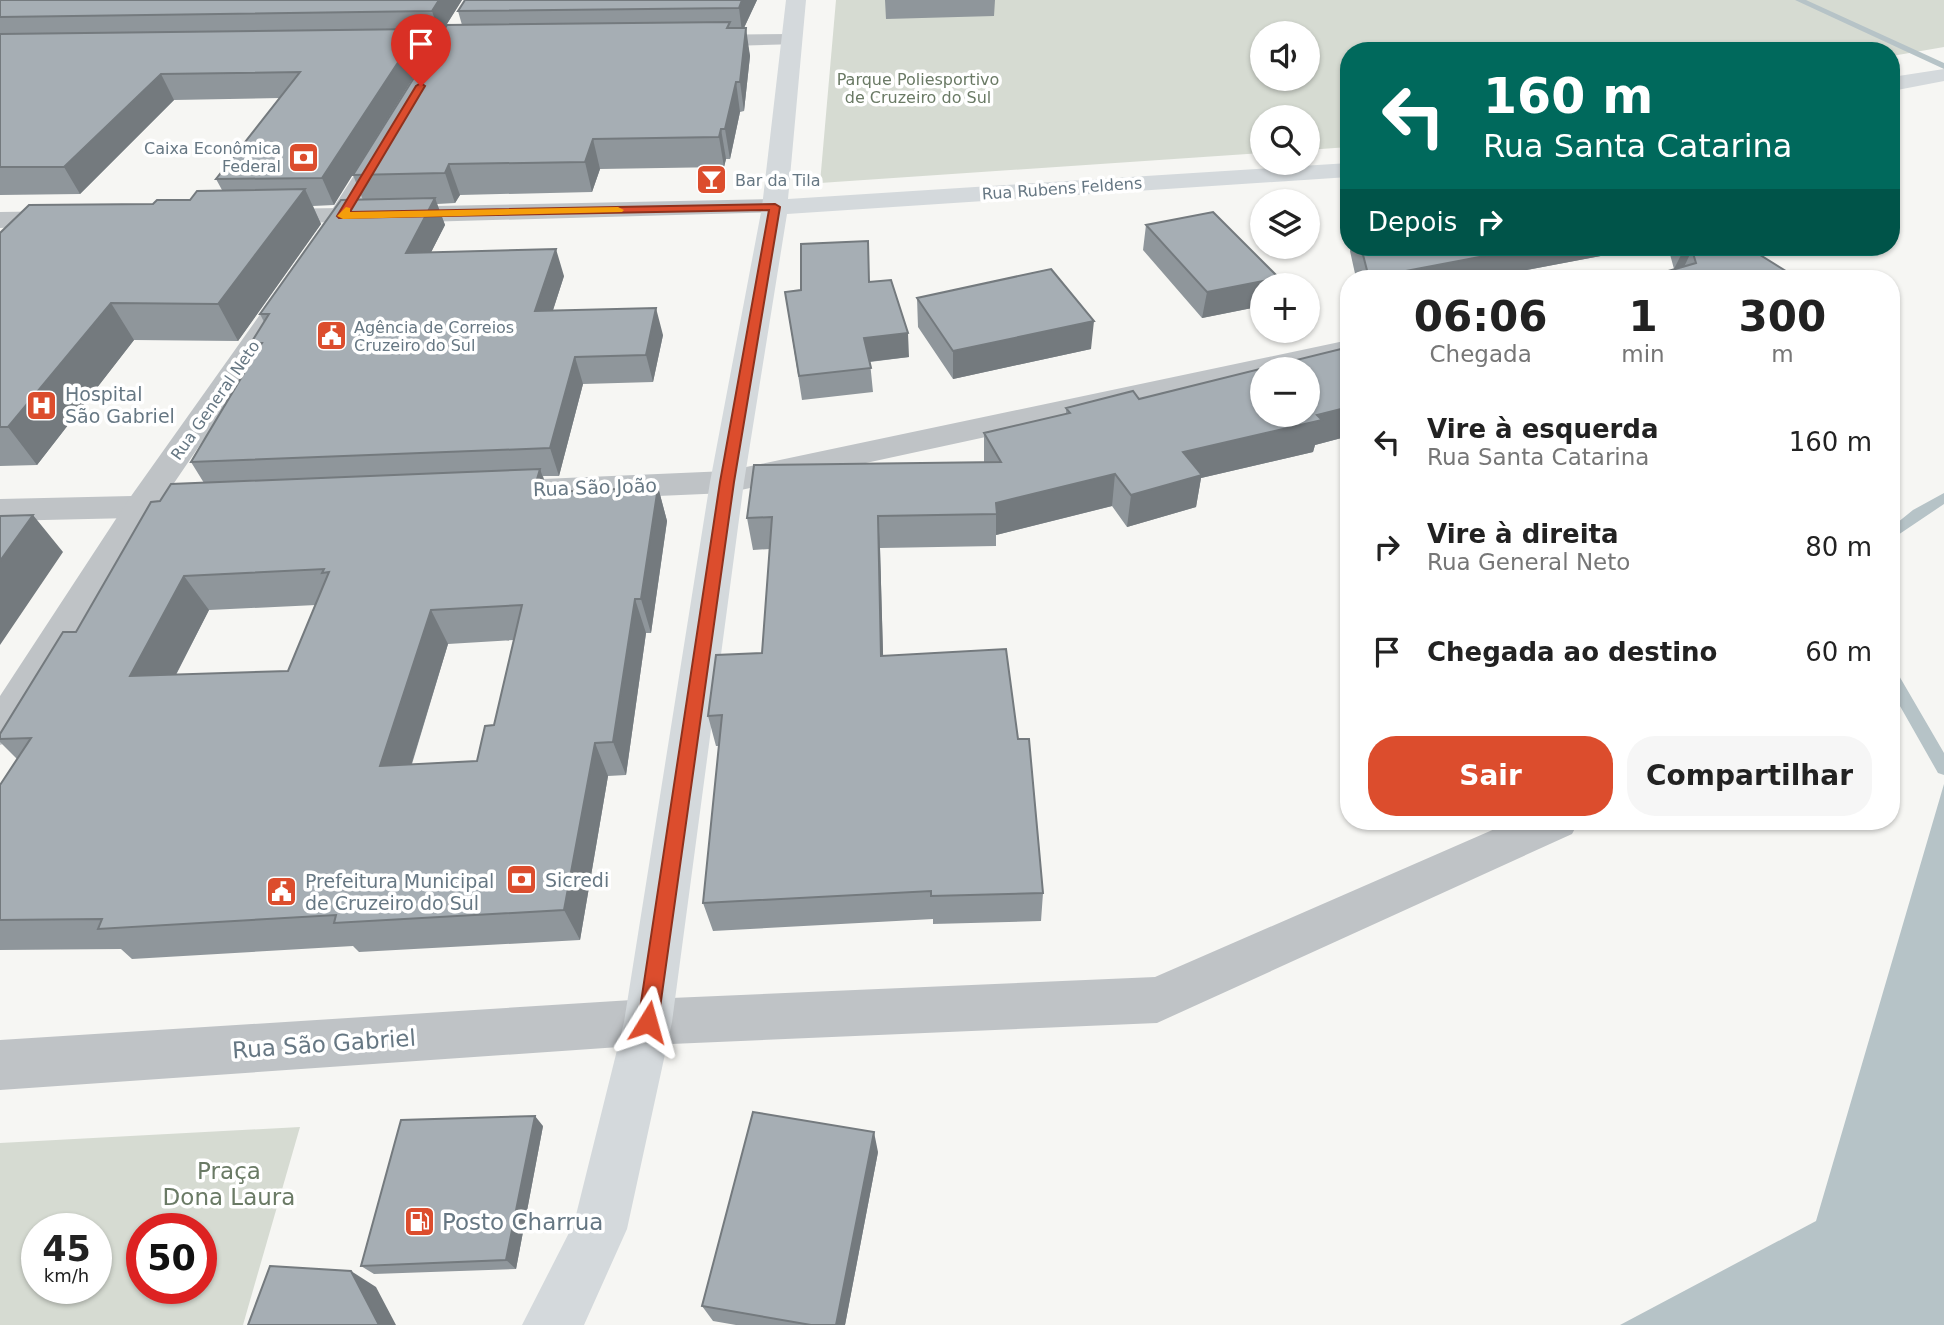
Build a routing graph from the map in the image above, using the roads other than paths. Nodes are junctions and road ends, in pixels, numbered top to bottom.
1 (796, 0) edge
2 (467, 11) edge
3 (791, 40) junction
4 (681, 41) edge
5 (502, 42) edge
6 (349, 44) edge
7 (440, 54) junction
8 (1944, 75) edge
9 (1900, 83) edge
10 (398, 123) edge
11 (1340, 171) edge
12 (775, 207) junction
13 (343, 216) junction
14 (247, 217) edge
15 (82, 219) edge
16 (0, 220) edge
17 (1340, 351) edge
18 (727, 482) junction
19 (462, 493) edge
20 (211, 504) edge
21 (142, 507) junction
22 (0, 510) edge
23 (0, 729) edge
24 (1537, 830) edge
25 (648, 1022) junction
26 (0, 1065) edge
27 (551, 1325) edge

1 - 3 main road
2 - 7 street
3 - 4 street
3 - 12 main road
5 - 7 street
6 - 7 street
8 - 9 main road
10 - 13 street, Rua General Neto
11 - 12 main road, Rua Rubens Feldens
12 - 13 street
12 - 18 main road
13 - 14 street
13 - 21 street, Rua General Neto
15 - 16 street
17 - 18 street, Rua São João
18 - 19 street, Rua São João
18 - 25 main road
20 - 21 street
21 - 22 street
21 - 23 street, Rua General Neto
24 - 25 street, Rua São Gabriel
25 - 26 street, Rua São Gabriel
25 - 27 main road

